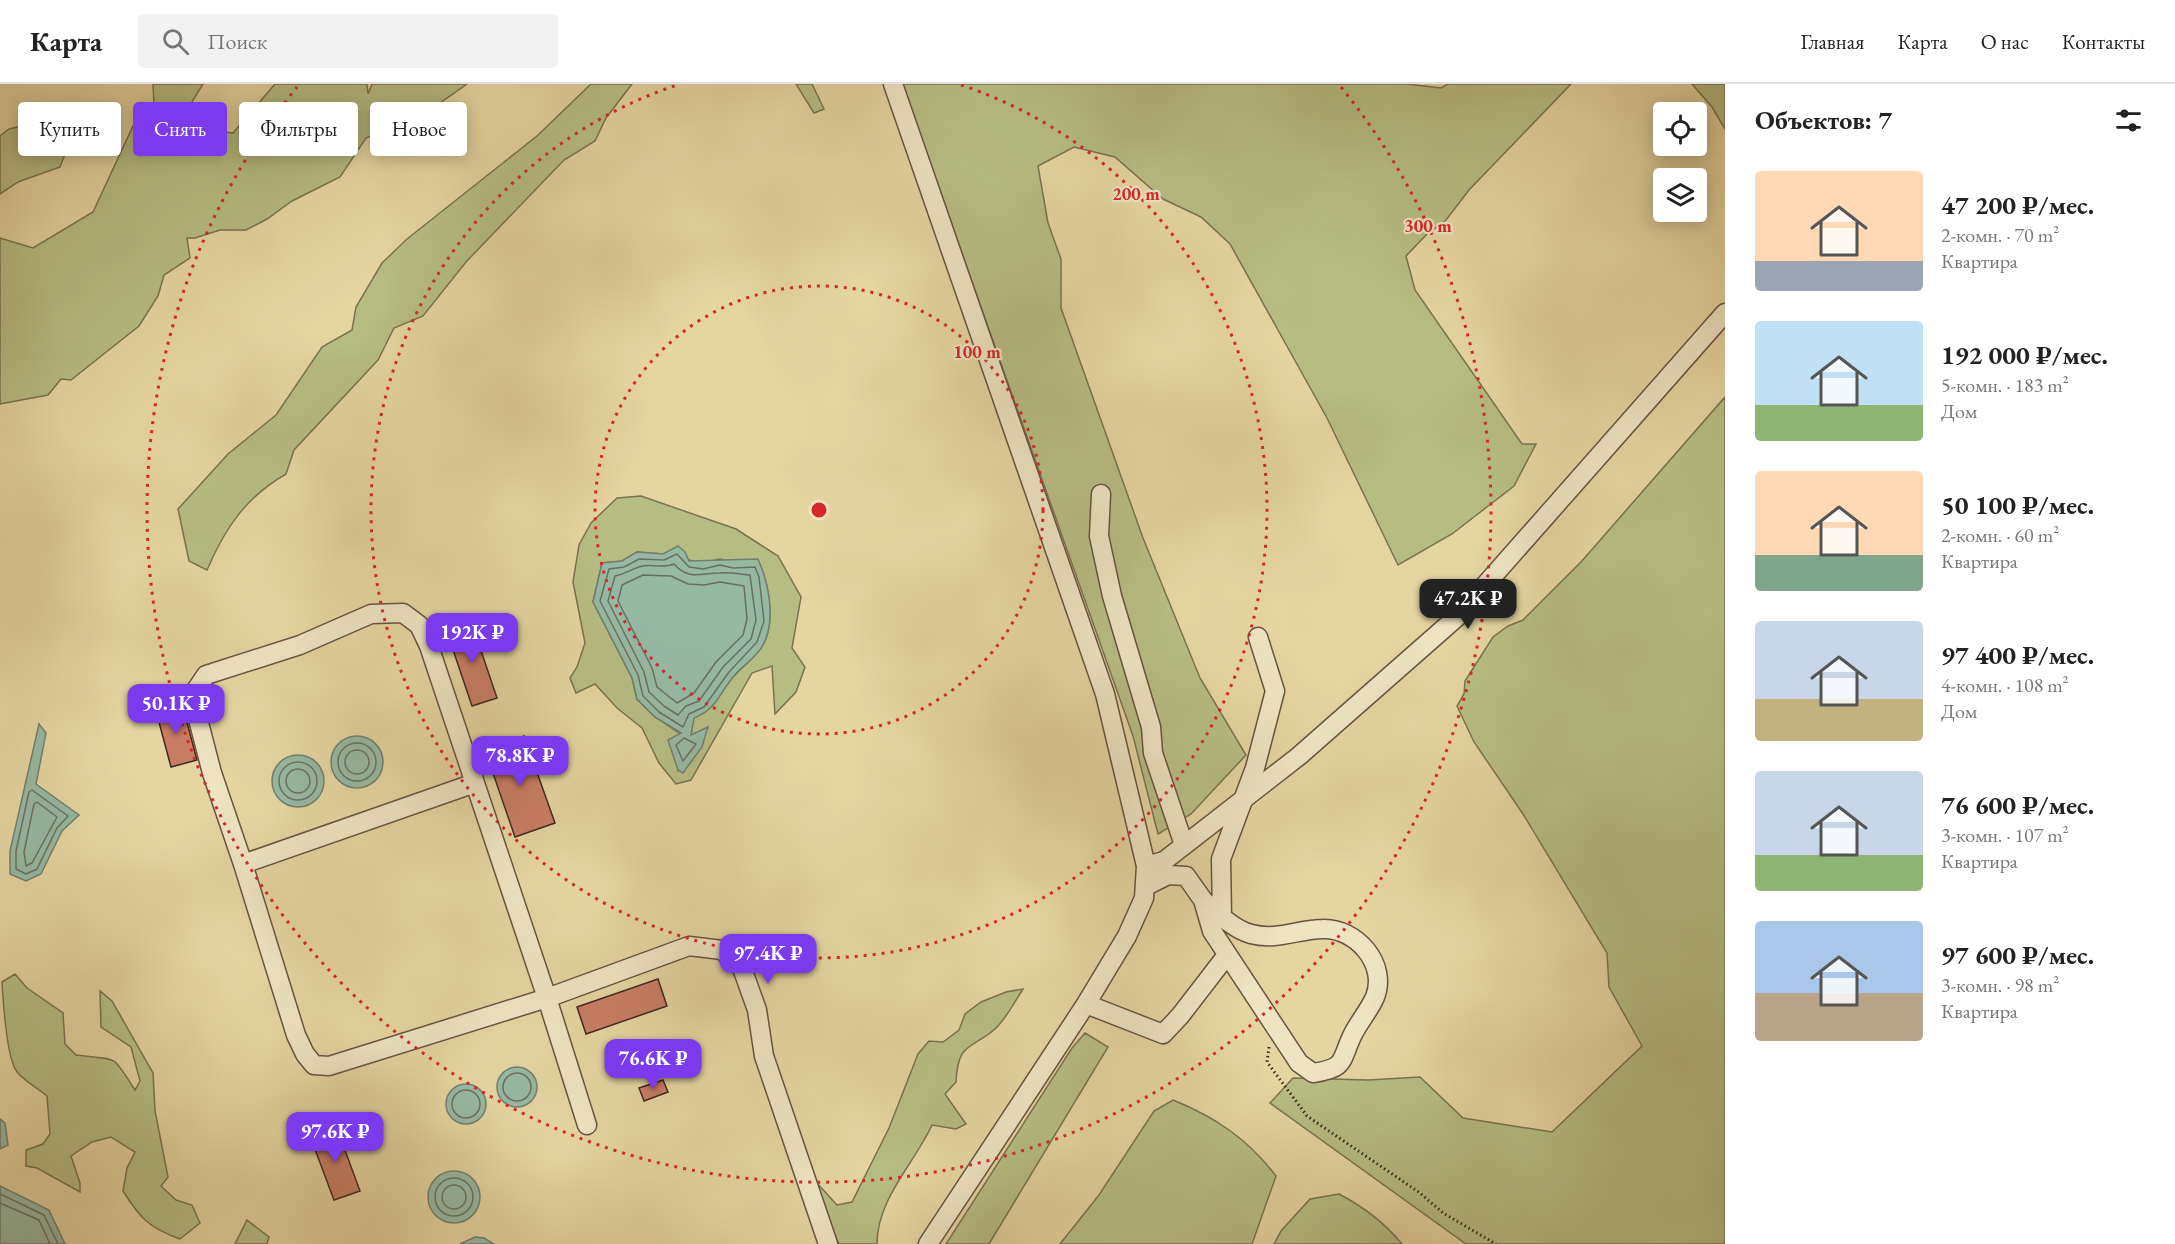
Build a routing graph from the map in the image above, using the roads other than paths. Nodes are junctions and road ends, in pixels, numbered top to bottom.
1 (893, 84) edge
2 (1725, 313) edge
3 (1101, 494) dead end
4 (1258, 638) dead end
5 (475, 783) junction
6 (1242, 800) junction
7 (1184, 845) junction
8 (243, 864) junction
9 (1146, 866) junction
10 (1146, 886) junction
11 (1203, 900) junction
12 (1222, 918) junction
13 (1227, 955) junction
14 (547, 998) junction
15 (1086, 1004) junction
16 (587, 1125) dead end
17 (828, 1244) edge
18 (928, 1244) edge

1 - 9 street
2 - 6 street
3 - 7 street
4 - 6 street
5 - 8 street
5 - 8 street
5 - 14 street
6 - 7 street
6 - 12 street
7 - 9 street
8 - 14 street
9 - 10 street
10 - 11 street
10 - 15 street
11 - 12 street
11 - 13 street
12 - 13 street
13 - 15 street
14 - 16 street
14 - 17 street
15 - 18 street

